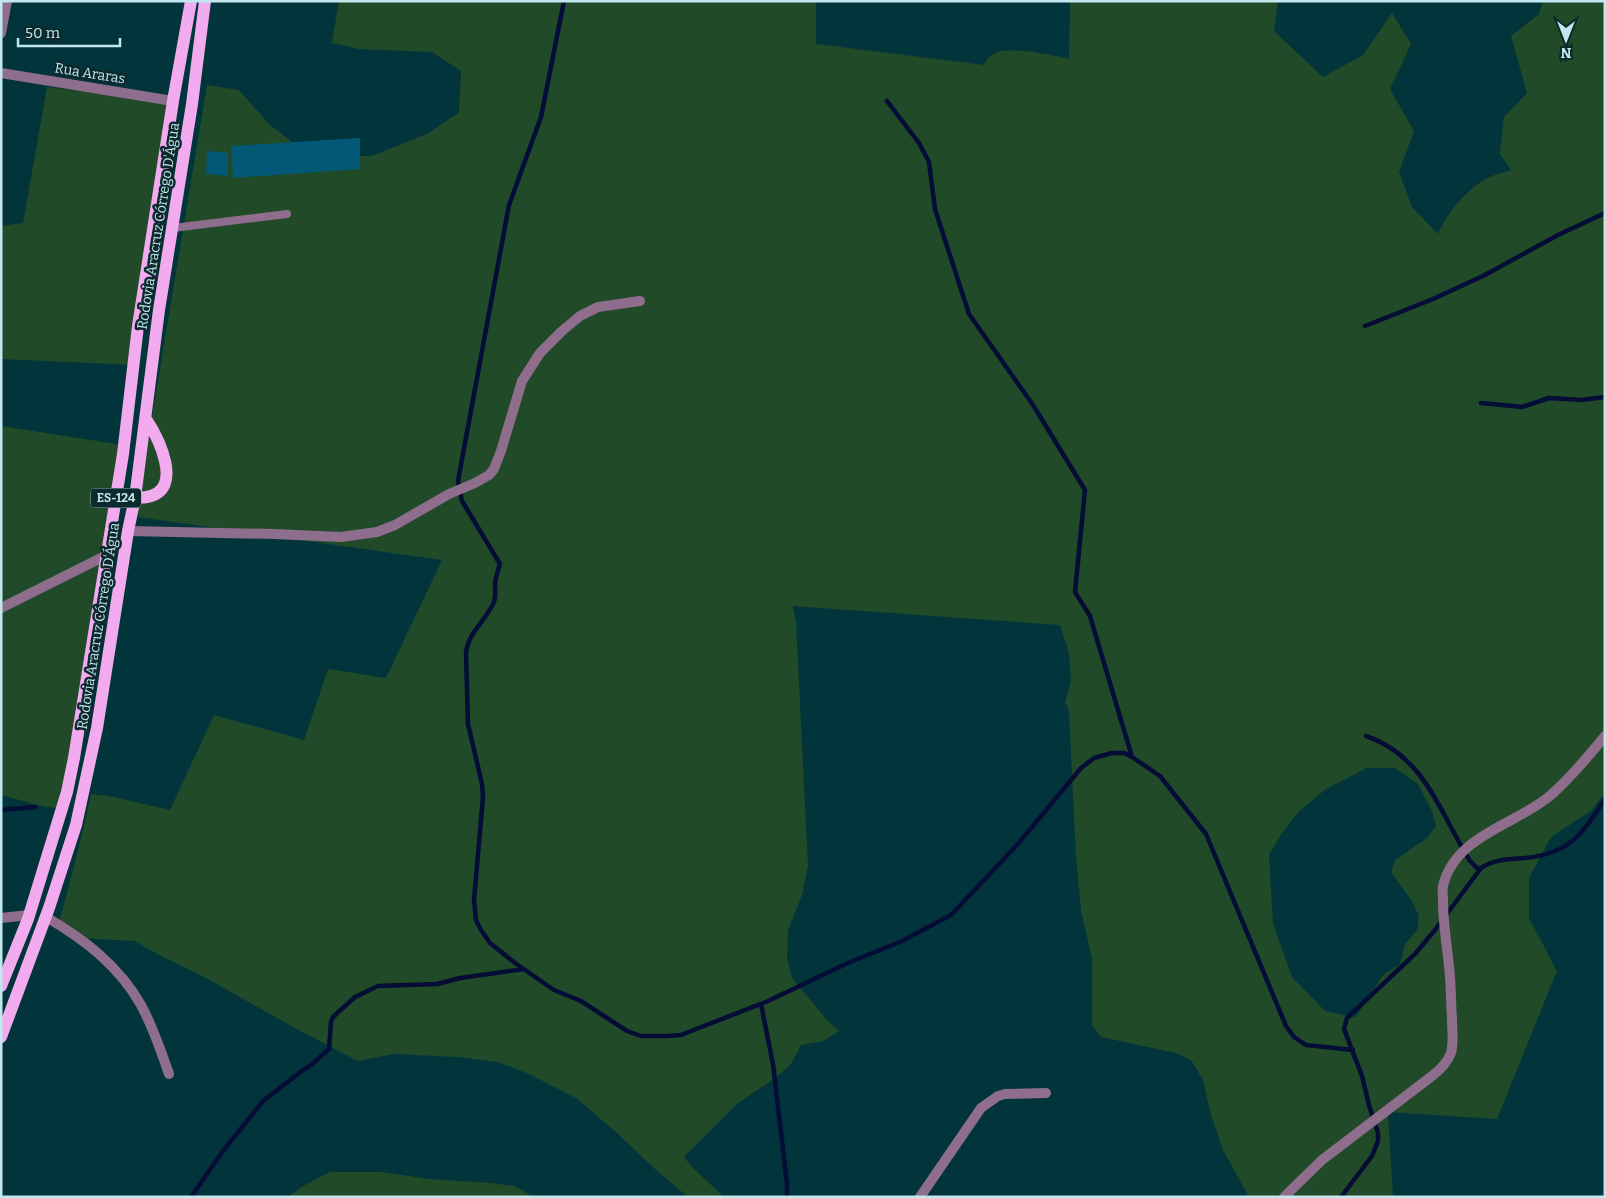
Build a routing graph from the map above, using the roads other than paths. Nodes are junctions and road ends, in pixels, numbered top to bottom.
1 (6, 1) edge
2 (191, 1) edge
3 (205, 1) edge
4 (1, 34) edge
5 (1, 73) edge
6 (173, 101) junction
7 (286, 214) dead end
8 (172, 228) junction
9 (640, 301) dead end
10 (146, 418) junction
11 (117, 494) junction
12 (135, 498) junction
13 (128, 531) junction
14 (107, 556) junction
15 (1, 608) edge
16 (1605, 736) edge
17 (29, 915) junction
18 (46, 917) junction
19 (1, 918) edge
20 (1, 986) edge
21 (1, 1037) edge
22 (169, 1074) dead end
23 (1046, 1093) dead end
24 (920, 1197) edge
25 (1284, 1197) edge

1 - 4 street
2 - 6 main road, Rodovia Aracruz Córrego D'Água / ES-124
3 - 8 main road, Rodovia Aracruz Córrego D'Água / ES-124
5 - 6 street, Rua Araras
6 - 11 main road, Rodovia Aracruz Córrego D'Água / ES-124
7 - 8 lane
8 - 10 main road, Rodovia Aracruz Córrego D'Água / ES-124
9 - 13 street
10 - 12 main road, Rodovia Aracruz Córrego D'Água / ES-124
10 - 12 main road
11 - 12 main road
11 - 14 main road, Rodovia Aracruz Córrego D'Água / ES-124
12 - 13 main road, Rodovia Aracruz Córrego D'Água / ES-124
13 - 18 main road, Rodovia Aracruz Córrego D'Água / ES-124
14 - 15 street
14 - 17 main road, Rodovia Aracruz Córrego D'Água / ES-124
16 - 25 street
17 - 19 street
17 - 20 main road, Rodovia Aracruz Córrego D'Água / ES-124
18 - 21 main road, Rodovia Aracruz Córrego D'Água / ES-124
18 - 22 street
23 - 24 street

